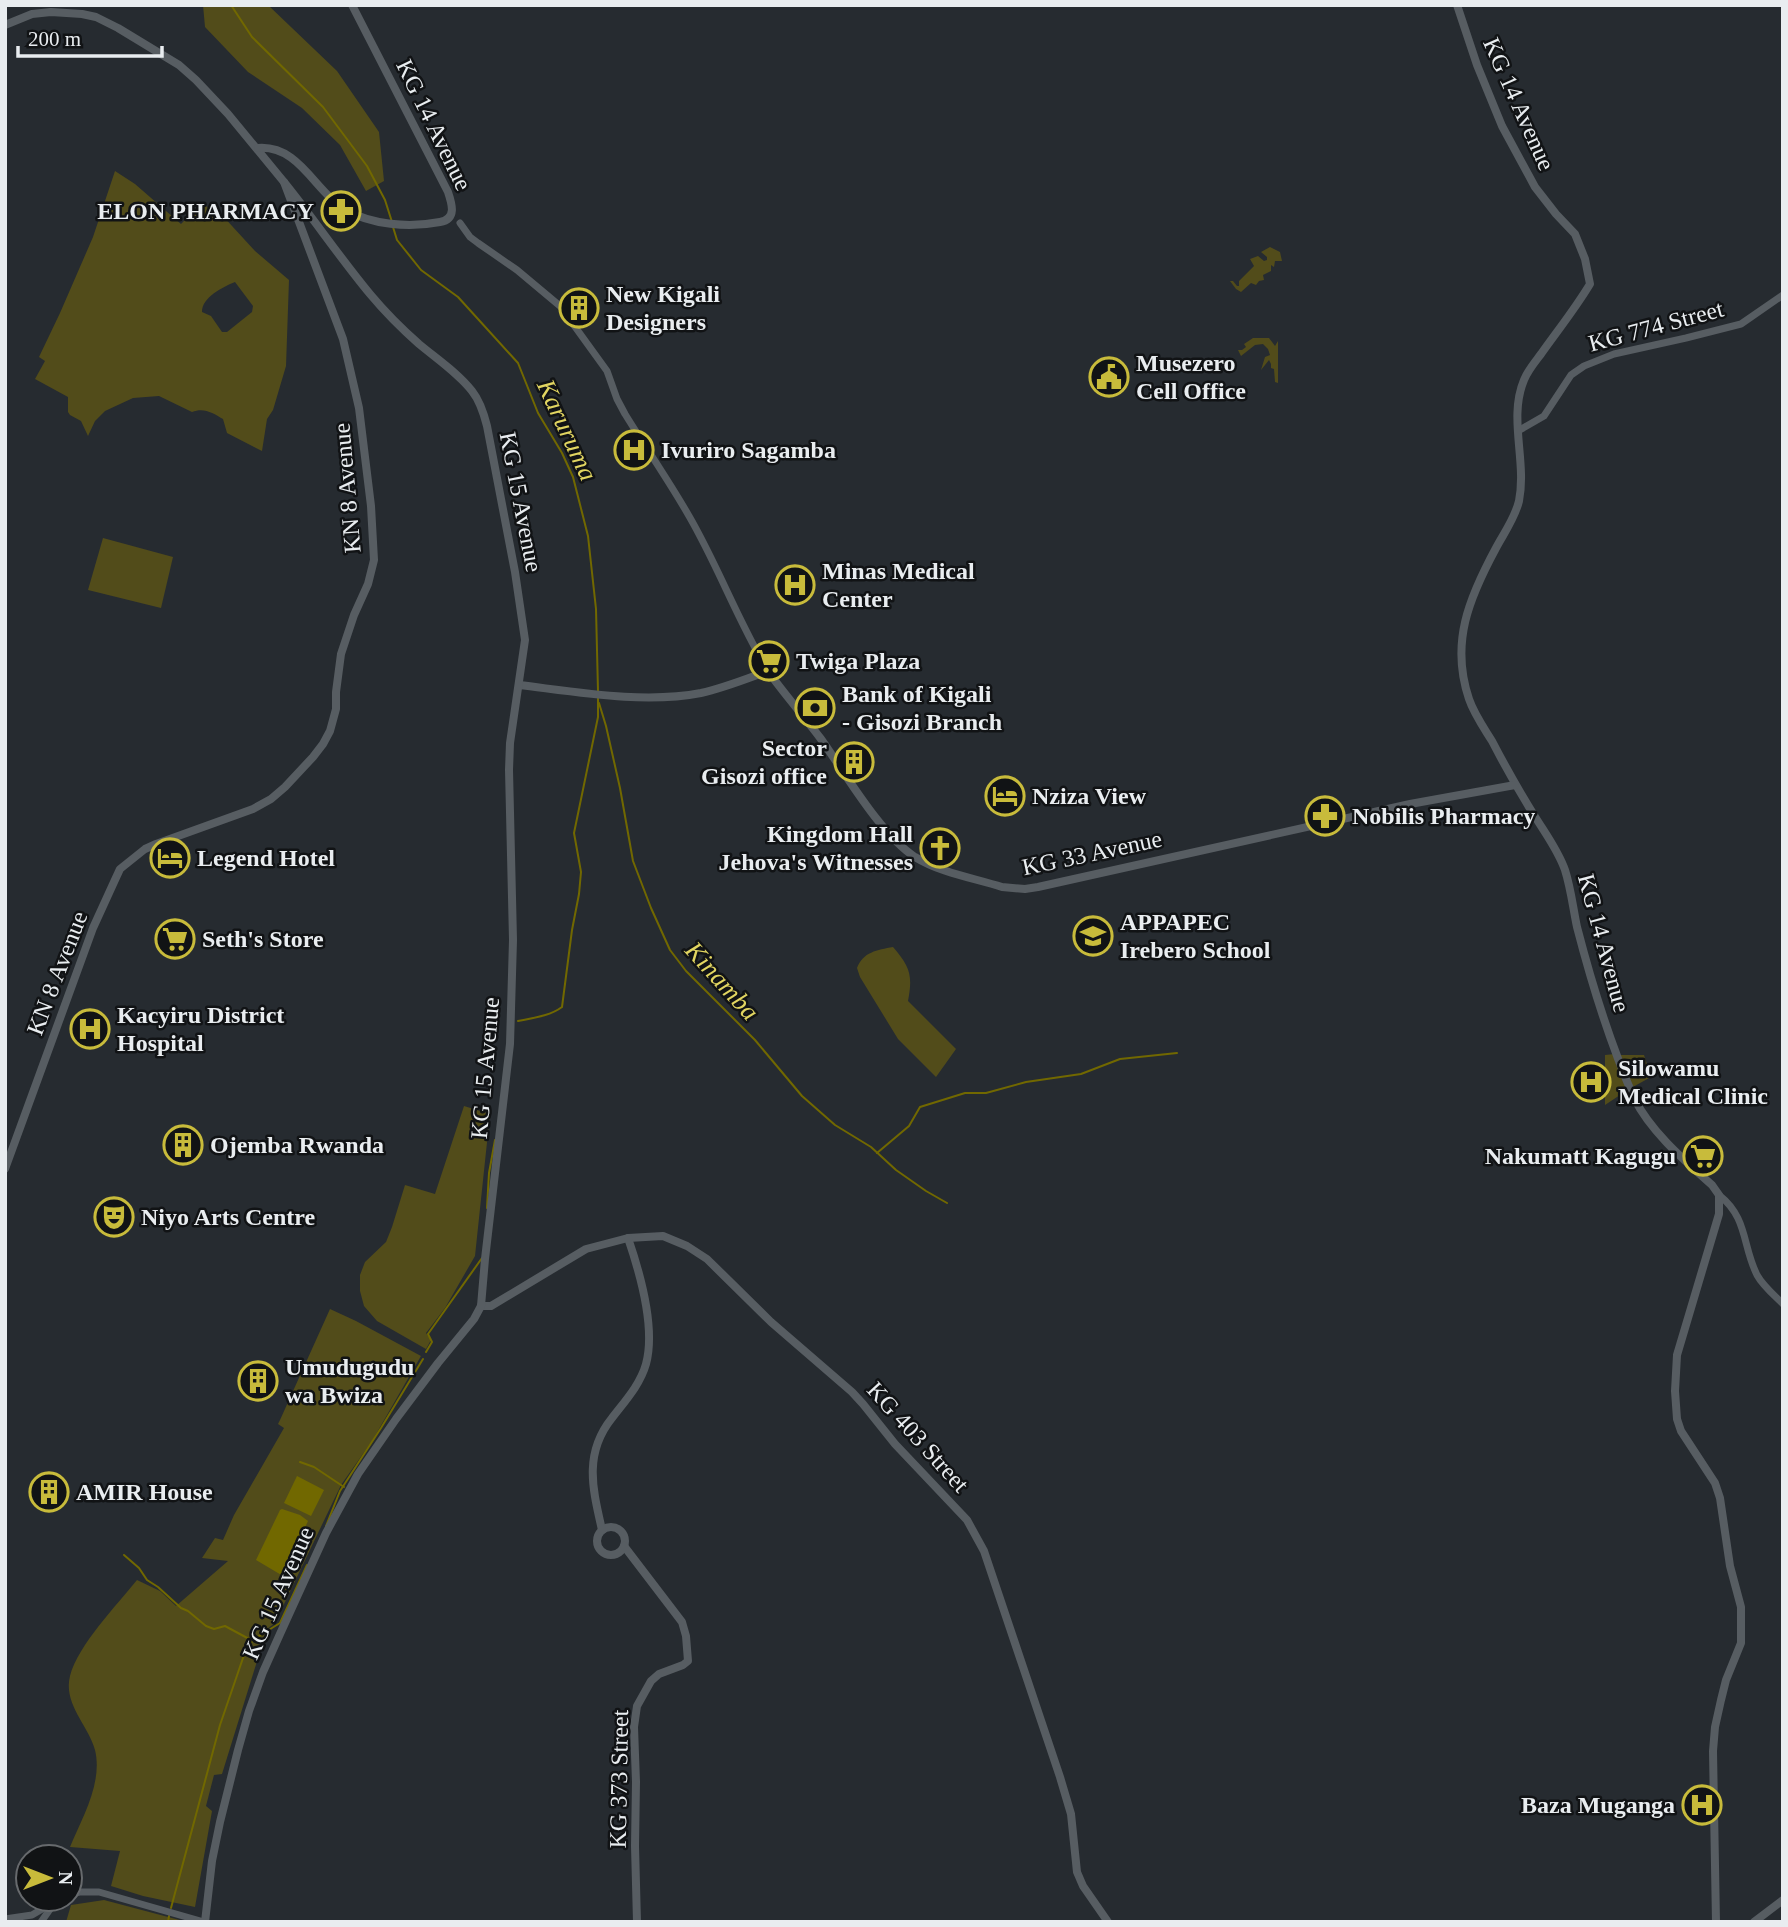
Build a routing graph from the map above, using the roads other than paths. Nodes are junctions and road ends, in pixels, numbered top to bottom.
1 (352, 5) edge
2 (1457, 5) edge
3 (5, 25) edge
4 (258, 148) junction
5 (284, 183) junction
6 (305, 208) junction
7 (295, 211) junction
8 (311, 217) junction
9 (460, 223) dead end
10 (301, 226) junction
11 (1783, 295) edge
12 (1518, 431) junction
13 (768, 671) junction
14 (519, 685) junction
15 (1515, 785) junction
16 (5, 1169) edge
17 (1719, 1195) junction
18 (628, 1238) junction
19 (1783, 1304) edge
20 (481, 1306) junction
21 (606, 1528) junction
22 (622, 1550) junction
23 (84, 1892) edge
24 (1783, 1900) edge
25 (35, 1913) edge
26 (5, 1919) edge
27 (18, 1920) edge
28 (205, 1922) edge
29 (637, 1922) edge
30 (1108, 1922) edge
31 (1716, 1922) edge
32 (1754, 1922) edge

1 - 4 main road, KG 14 Avenue
2 - 12 main road, KG 14 Avenue
3 - 4 main road, KN 8 Avenue
4 - 5 main road, KN 8 Avenue
5 - 6 main road, KG 15 Avenue
5 - 7 main road, KN 8 Avenue
6 - 7 main road
6 - 8 main road, KG 15 Avenue
7 - 8 main road
7 - 10 main road, KN 8 Avenue
8 - 10 main road
8 - 14 main road, KG 15 Avenue
9 - 13 street
10 - 16 main road, KN 8 Avenue
11 - 12 street, KG 774 Street
12 - 15 main road, KG 14 Avenue
13 - 14 main road
13 - 15 main road, KG 33 Avenue
14 - 20 main road, KG 15 Avenue
15 - 17 main road, KG 14 Avenue
17 - 19 street
17 - 31 main road
18 - 20 main road, KG 403 Street
18 - 21 main road
18 - 30 main road, KG 403 Street
20 - 28 main road, KG 15 Avenue
21 - 22 main road
21 - 22 main road
22 - 29 main road, KG 373 Street
23 - 28 street
24 - 32 main road
25 - 27 street
26 - 27 street

